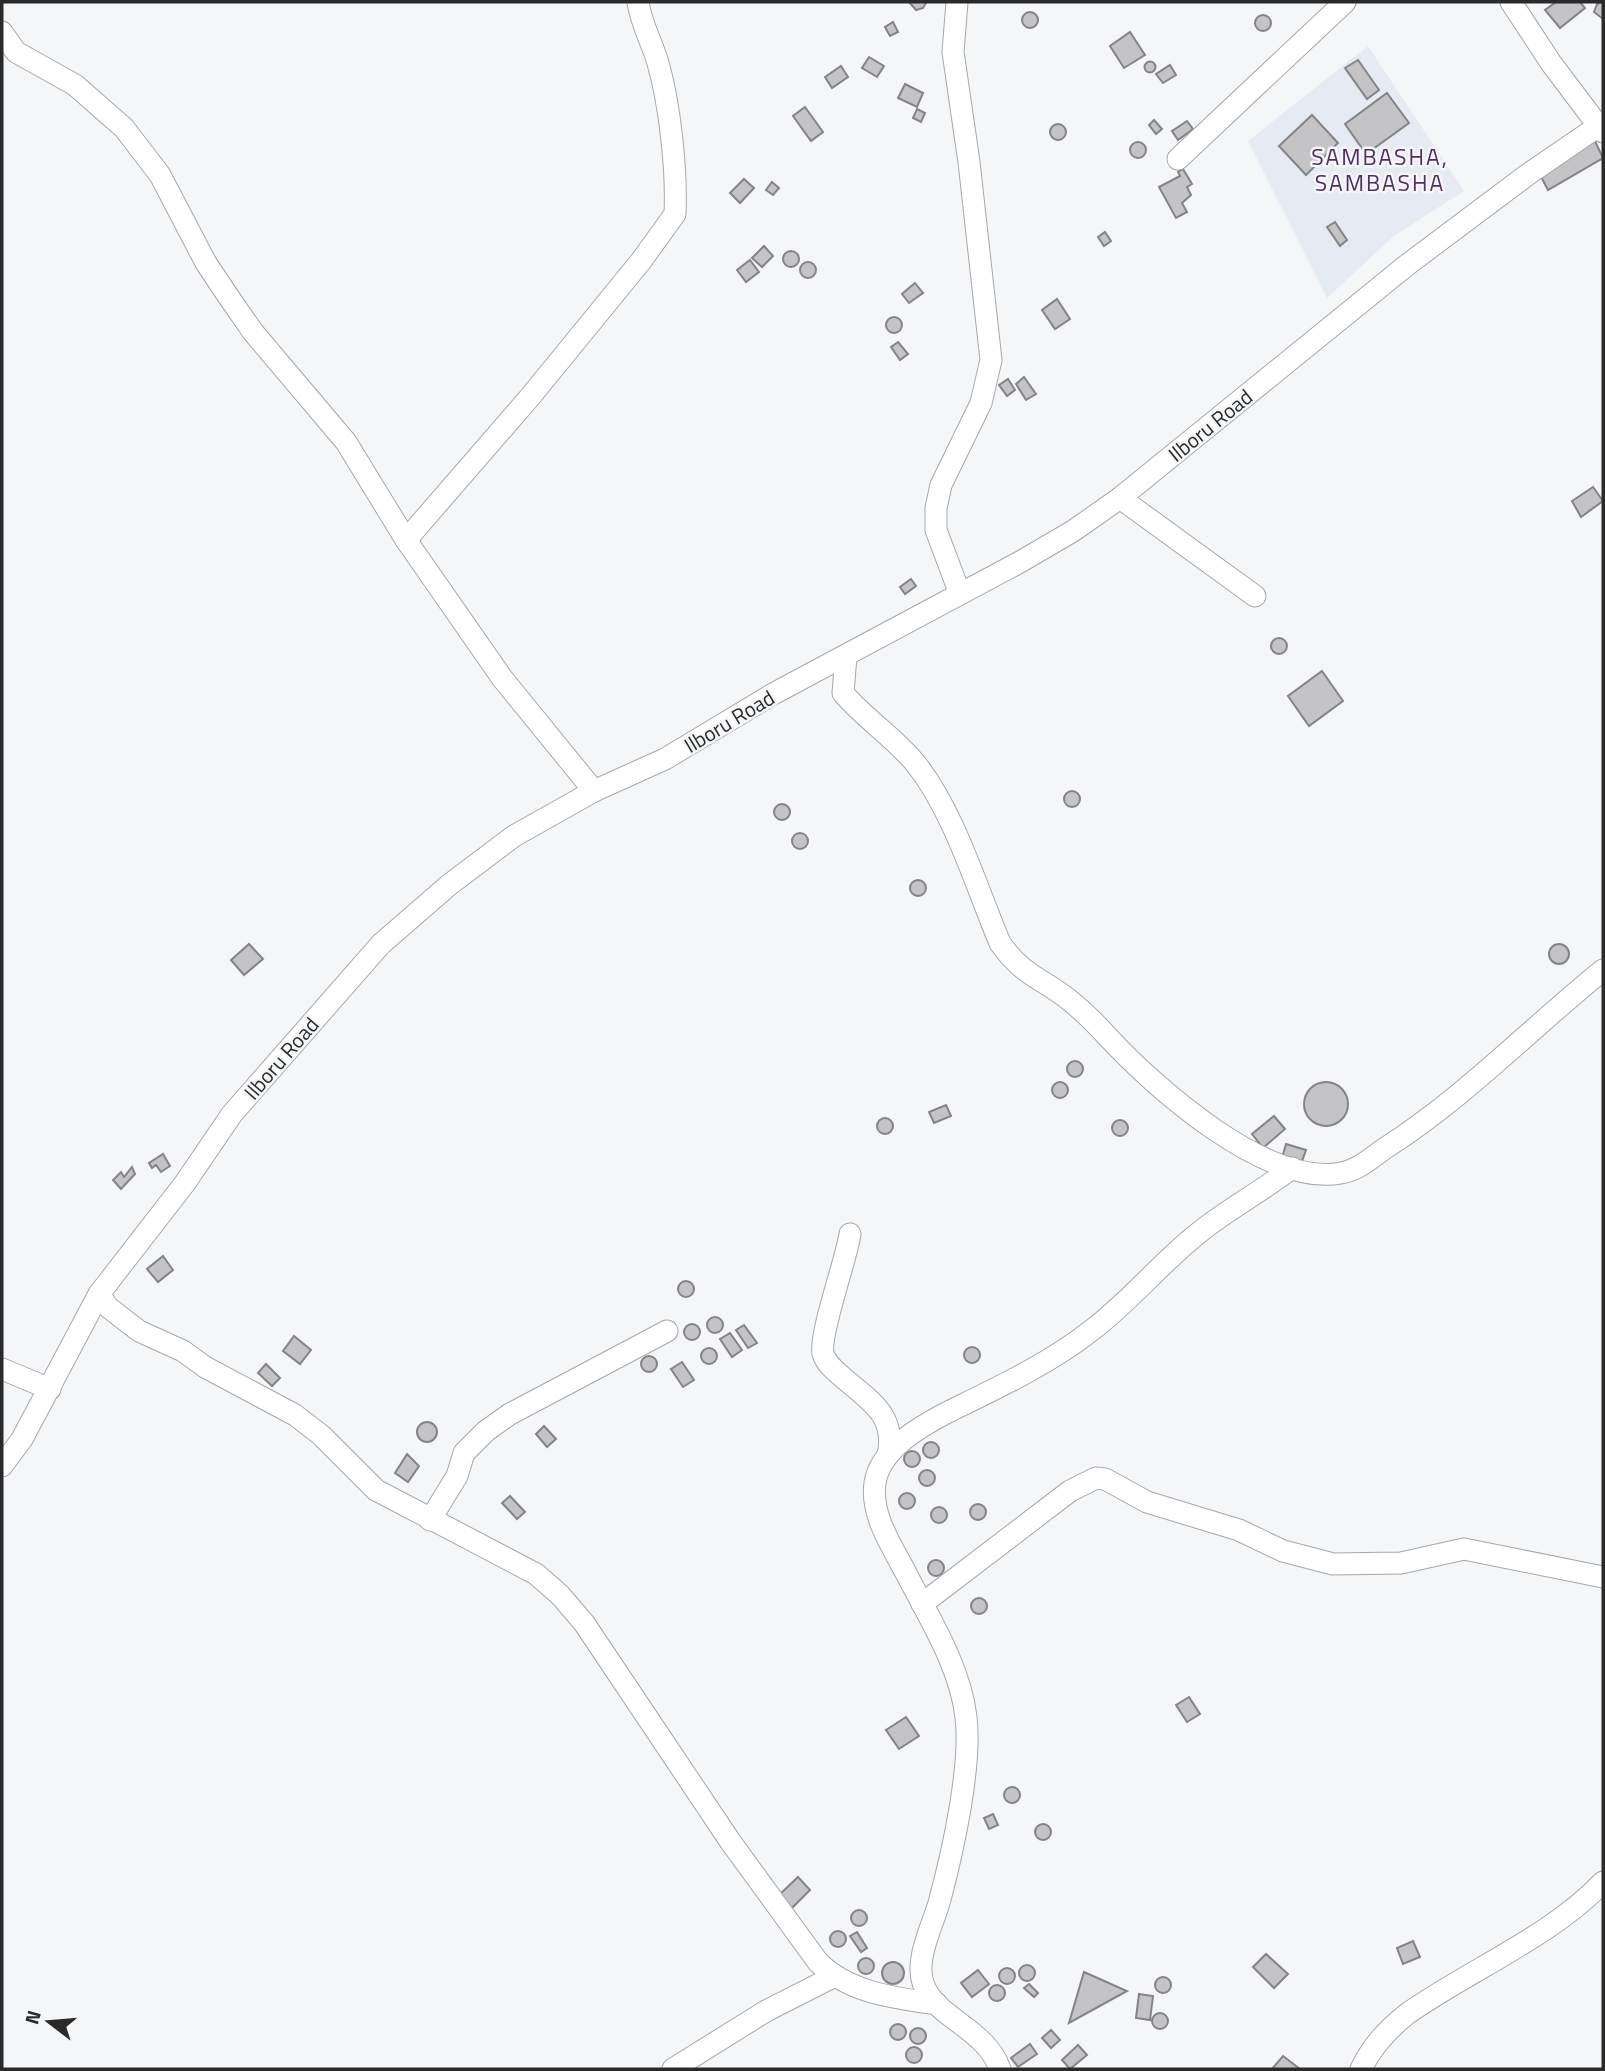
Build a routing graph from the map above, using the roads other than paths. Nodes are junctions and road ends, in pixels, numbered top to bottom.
1 (638, 2) edge
2 (957, 2) edge
3 (1345, 2) edge
4 (1511, 2) edge
5 (2, 32) edge
6 (1602, 127) edge
7 (1178, 159) dead end
8 (1119, 498) junction
9 (406, 540) junction
10 (960, 594) junction
11 (1255, 596) dead end
12 (846, 656) junction
13 (594, 791) junction
14 (1603, 970) edge
15 (1292, 1168) junction
16 (850, 1234) dead end
17 (99, 1294) junction
18 (667, 1331) dead end
19 (2, 1369) edge
20 (50, 1389) junction
21 (888, 1455) junction
22 (2, 1466) edge
23 (429, 1520) junction
24 (1603, 1577) edge
25 (922, 1604) junction
26 (1603, 1882) edge
27 (833, 1977) junction
28 (937, 2004) junction
29 (673, 2069) edge
30 (1000, 2069) edge
31 (1361, 2069) edge

1 - 9 street
2 - 10 street
3 - 7 street
4 - 6 street
5 - 9 street
6 - 8 street, Ilboru Road
8 - 10 street, Ilboru Road
8 - 11 street
9 - 13 street
10 - 12 street, Ilboru Road
12 - 13 street, Ilboru Road
12 - 15 street
13 - 17 street, Ilboru Road
14 - 15 street
15 - 21 street
16 - 21 street
17 - 20 street, Ilboru Road
17 - 23 street
18 - 23 street
19 - 20 street
20 - 22 street, Ilboru Road
21 - 25 street
23 - 27 street
24 - 25 street
25 - 28 street
26 - 31 street
27 - 28 street
27 - 29 street
28 - 30 street

